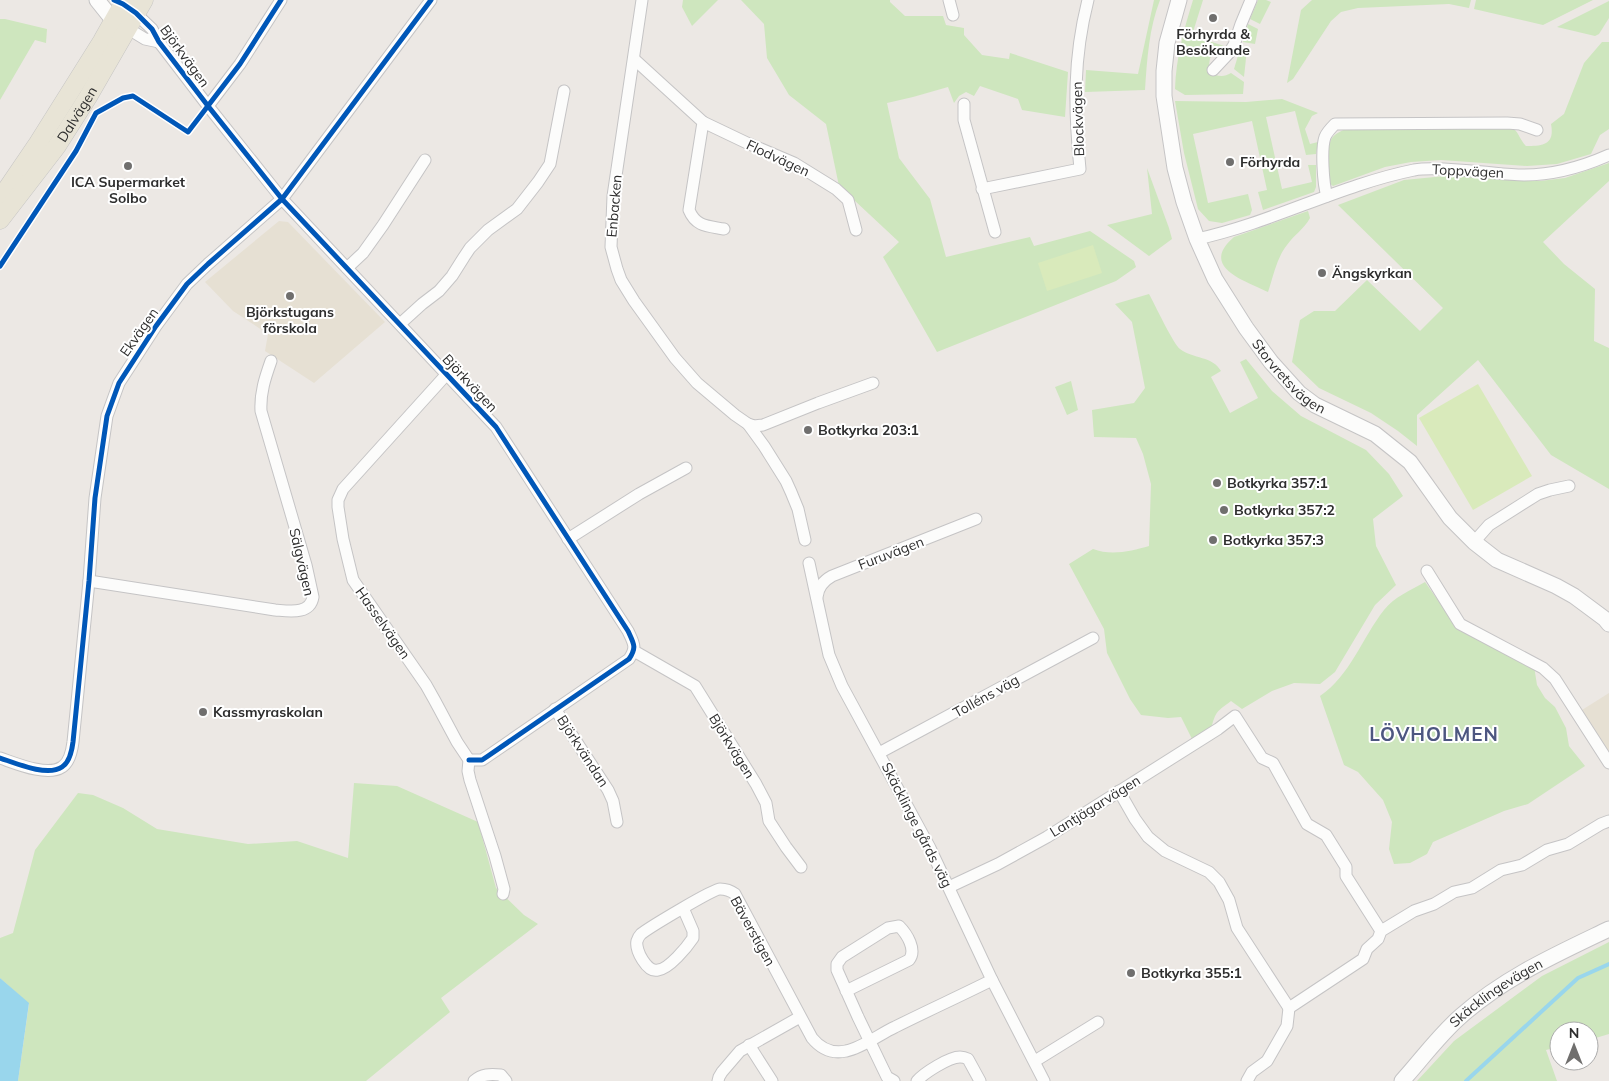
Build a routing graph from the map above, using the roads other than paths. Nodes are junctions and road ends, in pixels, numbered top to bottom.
1 (97, 0) edge
2 (281, 0) edge
3 (431, 0) edge
4 (642, 0) edge
5 (949, 0) edge
6 (1088, 0) edge
7 (1178, 0) edge
8 (1252, 0) edge
9 (126, 9) edge
10 (953, 15) dead end
11 (159, 42) junction
12 (634, 59) junction
13 (1213, 70) dead end
14 (564, 91) dead end
15 (964, 104) dead end
16 (208, 106) junction
17 (703, 122) junction
18 (1537, 130) dead end
19 (1609, 155) edge
20 (425, 160) dead end
21 (982, 189) junction
22 (1327, 196) junction
23 (282, 198) junction
24 (0, 199) edge
25 (0, 220) edge
26 (724, 230) dead end
27 (856, 230) dead end
28 (995, 232) dead end
29 (1197, 238) junction
30 (347, 268) junction
31 (400, 324) junction
32 (271, 361) dead end
33 (446, 374) junction
34 (872, 383) dead end
35 (748, 424) junction
36 (686, 468) dead end
37 (1569, 486) dead end
38 (976, 519) dead end
39 (568, 539) junction
40 (805, 540) dead end
41 (1474, 542) junction
42 (809, 563) dead end
43 (1428, 571) dead end
44 (89, 581) junction
45 (817, 598) junction
46 (1609, 624) edge
47 (1093, 638) dead end
48 (634, 651) junction
49 (556, 709) junction
50 (879, 753) junction
51 (0, 758) edge
52 (469, 760) junction
53 (1609, 763) edge
54 (1119, 791) junction
55 (1609, 821) edge
56 (617, 822) dead end
57 (801, 867) dead end
58 (949, 887) junction
59 (503, 894) dead end
60 (683, 908) junction
61 (1609, 929) edge
62 (1381, 931) junction
63 (992, 980) junction
64 (846, 991) junction
65 (1289, 1008) junction
66 (800, 1017) junction
67 (1098, 1022) dead end
68 (869, 1041) junction
69 (750, 1045) junction
70 (1035, 1061) junction
71 (474, 1081) edge
72 (506, 1081) edge
73 (718, 1081) edge
74 (772, 1081) edge
75 (894, 1081) edge
76 (917, 1081) edge
77 (980, 1081) edge
78 (1044, 1081) edge
79 (1247, 1081) edge
80 (1402, 1081) edge

1 - 9 street
2 - 16 street
3 - 23 street, Ekvägen
4 - 12 street, Enbacken
5 - 10 street
6 - 21 street, Blockvägen
7 - 29 street, Storvretsvägen
8 - 13 street
9 - 11 street, Björkvägen
9 - 11 street, Björkvägen
9 - 24 main road, Dalvägen
9 - 25 main road, Dalvägen
11 - 16 street, Björkvägen
12 - 17 street, Flodvägen
12 - 35 street, Enbacken
14 - 31 street
15 - 21 street
16 - 23 street, Björkvägen
17 - 26 street
17 - 27 street, Flodvägen
18 - 22 street
19 - 22 street, Toppvägen
20 - 30 street
21 - 28 street
22 - 29 street, Toppvägen
23 - 30 street, Björkvägen
23 - 44 street, Ekvägen
29 - 41 street, Storvretsvägen
30 - 31 street, Björkvägen
31 - 33 street, Björkvägen
32 - 44 street, Sälgvägen
33 - 39 street, Björkvägen
33 - 52 street, Hasselvägen
34 - 35 street
35 - 40 street, Enbacken
36 - 39 street
37 - 41 street
38 - 45 street, Furuvägen
39 - 48 street, Björkvägen
41 - 46 street, Storvretsvägen
42 - 45 street, Skäcklinge gårds väg
43 - 53 street
44 - 51 street, Ekvägen
45 - 50 street, Skäcklinge gårds väg
47 - 50 street, Tolléns väg
48 - 49 street
48 - 57 street, Björkvägen
49 - 52 street
49 - 56 street, Björkvändan
50 - 58 street, Skäcklinge gårds väg
52 - 59 street, Hasselvägen
54 - 58 street, Lantjägarvägen
54 - 62 street, Lantjägarvägen
54 - 65 street
55 - 62 street
58 - 63 street, Skäcklinge gårds väg
60 - 60 street, Bäverstigen
60 - 66 street, Bäverstigen
61 - 80 street, Skäcklingevägen
62 - 65 street
63 - 68 street, Bäverstigen
63 - 70 street, Skäcklinge gårds väg
64 - 64 street
64 - 68 street
65 - 79 street
66 - 68 street, Bäverstigen
66 - 69 street
67 - 70 street
68 - 75 street
69 - 73 street
69 - 74 street
70 - 78 street, Skäcklinge gårds väg
71 - 72 street
76 - 77 street

